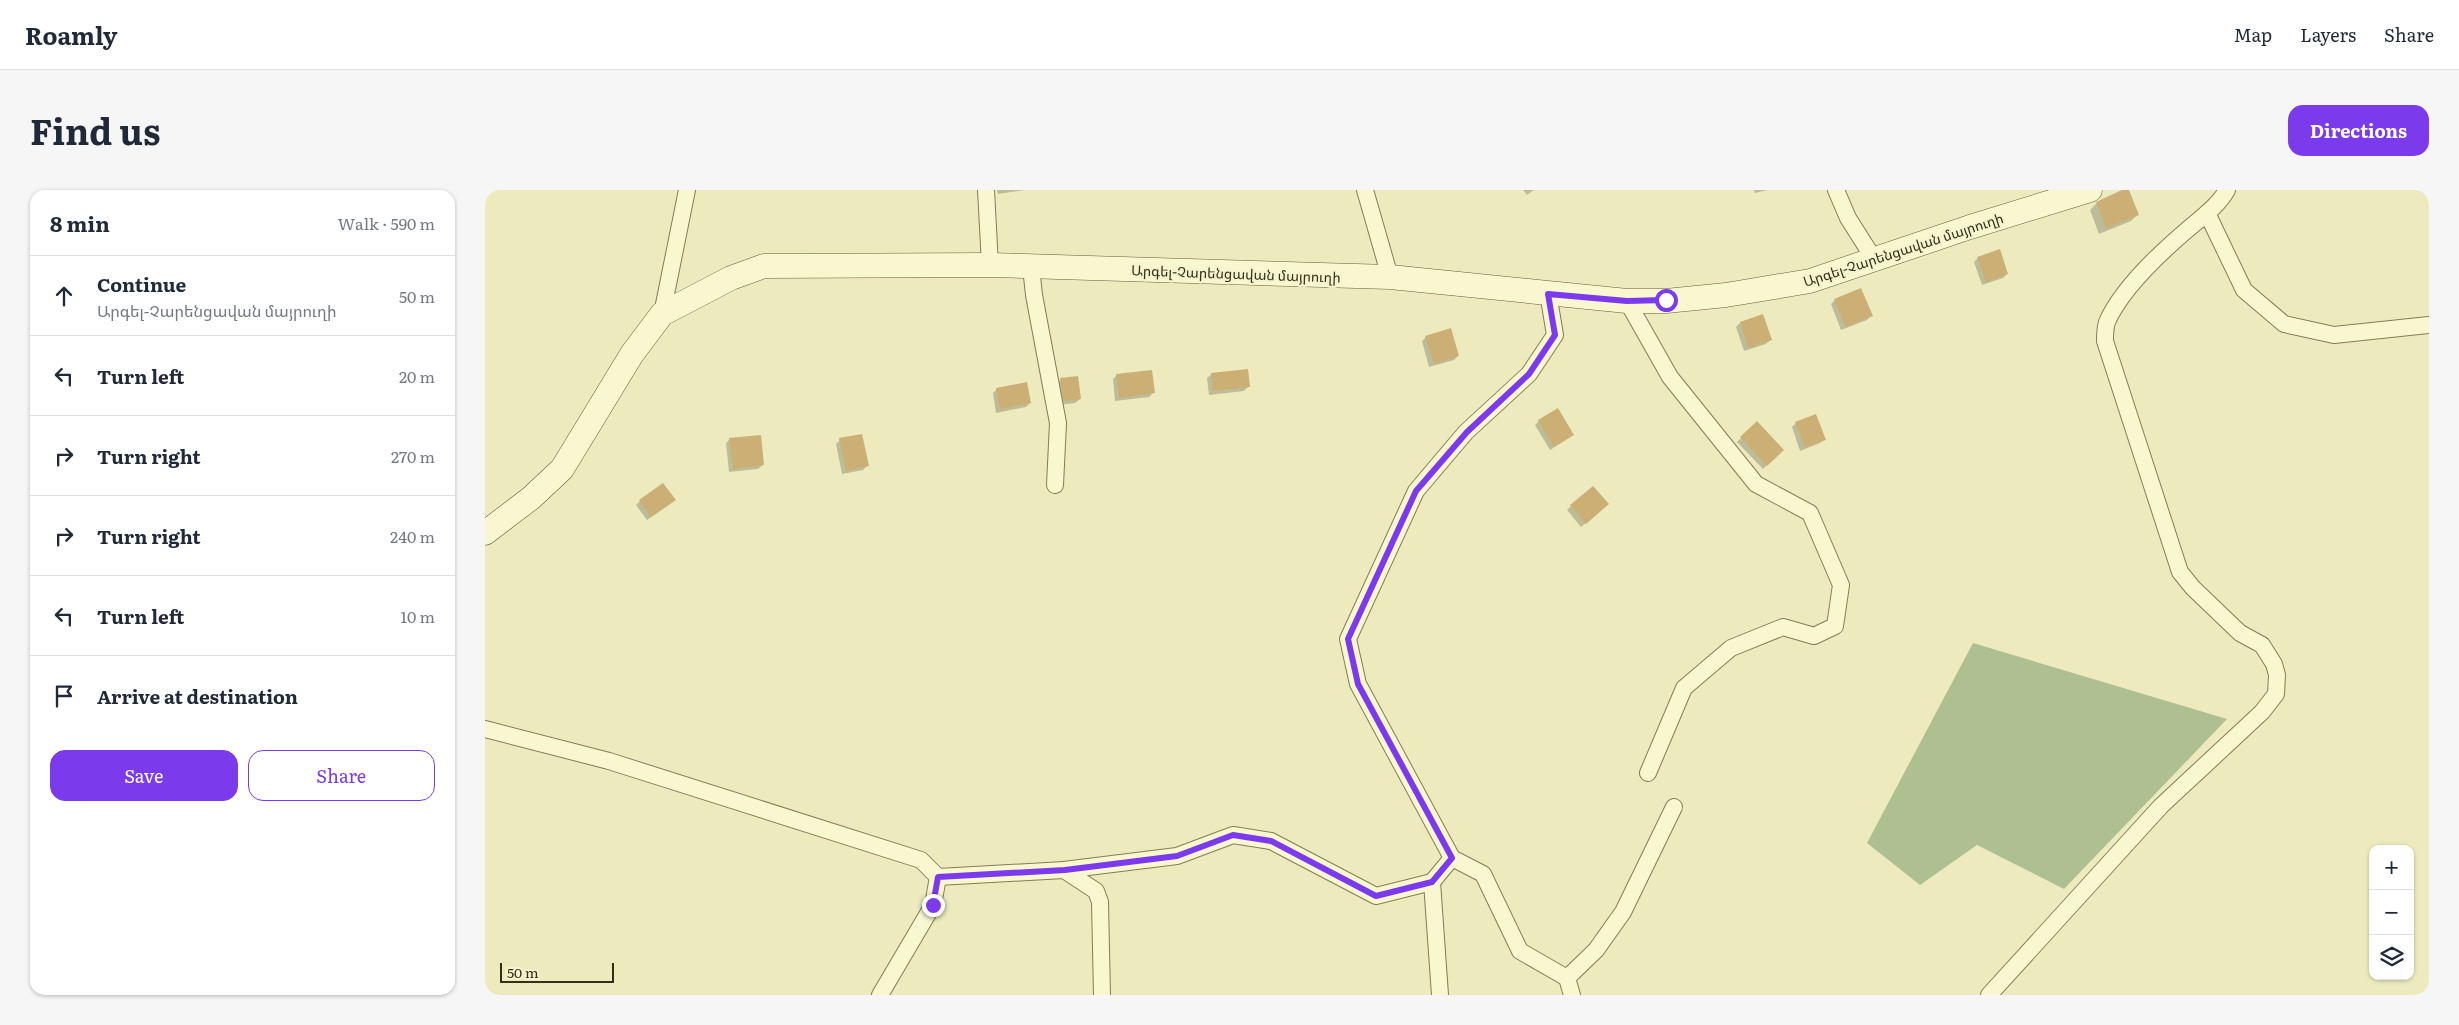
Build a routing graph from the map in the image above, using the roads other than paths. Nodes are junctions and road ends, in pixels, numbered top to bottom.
1 (687, 190) edge
2 (985, 190) edge
3 (1365, 190) edge
4 (1836, 190) edge
5 (2090, 190) edge
6 (2227, 190) edge
7 (2207, 213) junction
8 (1874, 259) junction
9 (990, 265) junction
10 (1031, 267) junction
11 (1390, 277) junction
12 (1548, 294) junction
13 (1627, 301) junction
14 (662, 314) junction
15 (2429, 325) edge
16 (1055, 485) dead end
17 (485, 533) edge
18 (485, 729) edge
19 (1648, 773) dead end
20 (1674, 807) dead end
21 (1452, 858) junction
22 (1065, 870) junction
23 (938, 877) junction
24 (1432, 882) junction
25 (1567, 978) junction
26 (880, 995) edge
27 (1102, 995) edge
28 (1440, 995) edge
29 (1572, 995) edge
30 (1989, 995) edge

1 - 14 street
2 - 9 street
3 - 11 street
4 - 8 street
5 - 8 main road, Արգել-Չարենցավան մայրուղի
6 - 7 street
7 - 15 street
7 - 30 street
8 - 13 main road, Արգել-Չարենցավան մայրուղի
9 - 10 main road, Արգել-Չարենցավան մայրուղի
9 - 14 main road, Արգել-Չարենցավան մայրուղի
10 - 11 main road, Արգել-Չարենցավան մայրուղի
10 - 16 street
11 - 12 main road, Արգել-Չարենցավան մայրուղի
12 - 13 main road, Արգել-Չարենցավան մայրուղի
12 - 21 street
13 - 19 street
14 - 17 main road, Արգել-Չարենցավան մայրուղի
18 - 23 street
20 - 25 street
21 - 24 street
21 - 25 street
22 - 23 street
22 - 24 street
22 - 27 street
23 - 26 street
24 - 28 street
25 - 29 street

